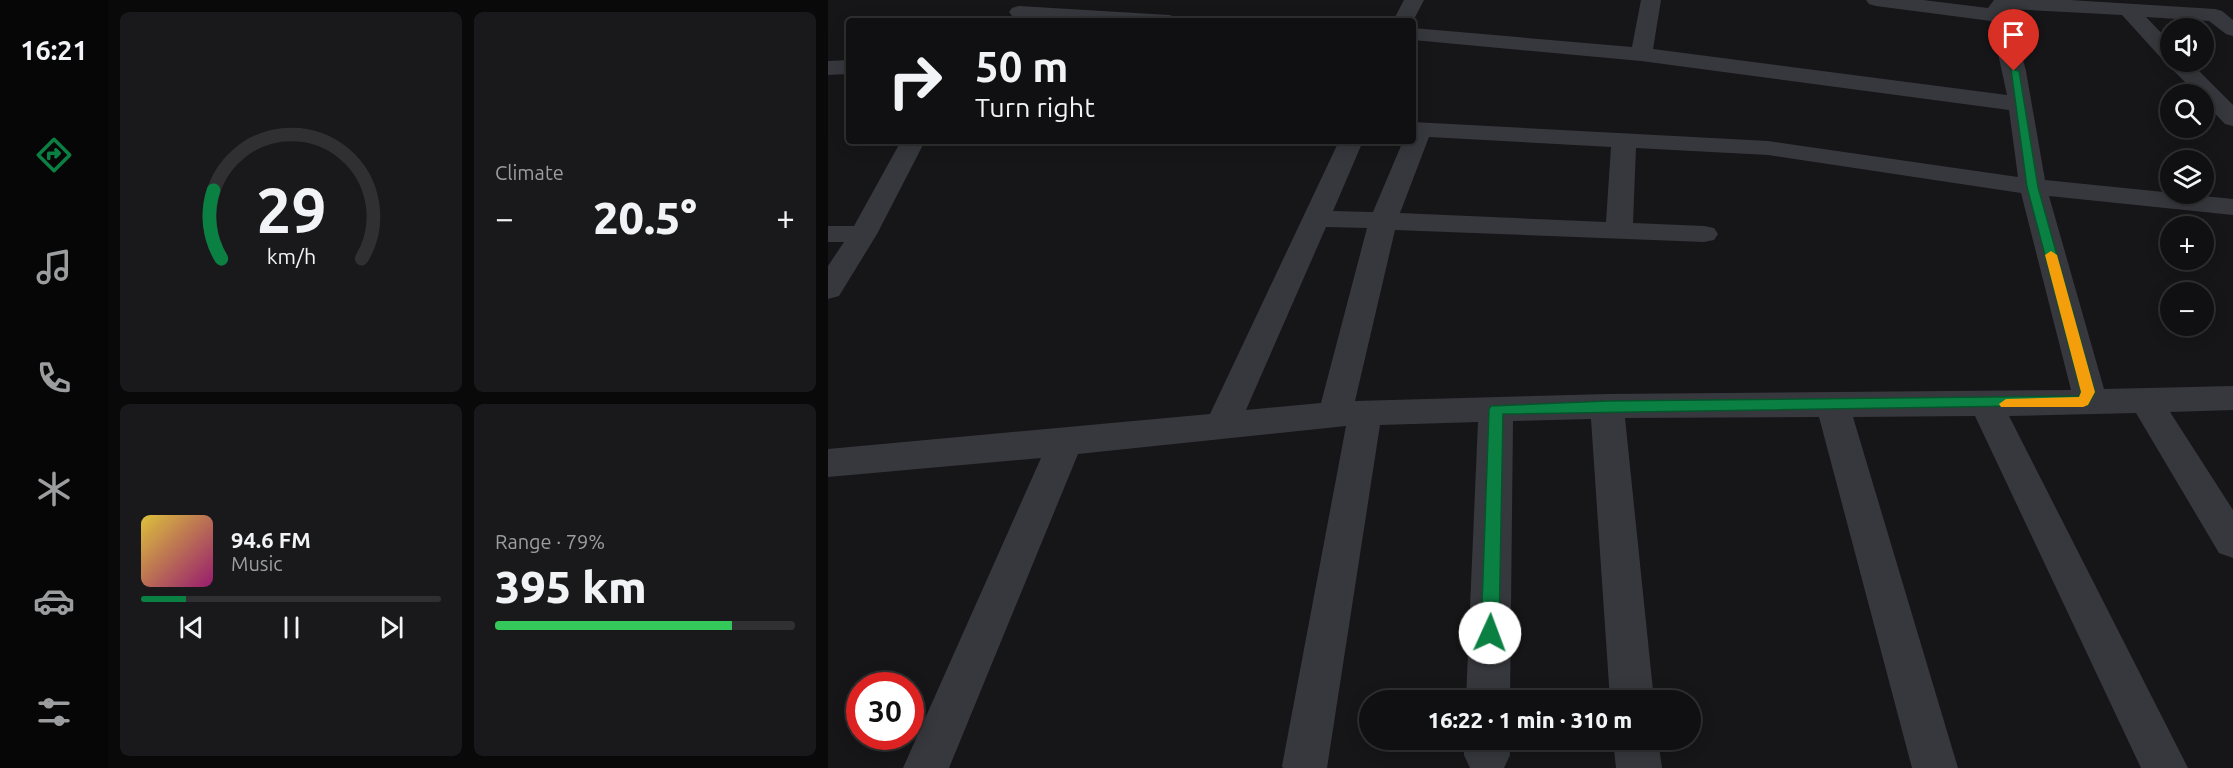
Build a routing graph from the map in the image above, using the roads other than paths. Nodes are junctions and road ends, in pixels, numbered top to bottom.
1 (1414, 0) edge
2 (1651, 0) edge
3 (1876, 0) edge
4 (2199, 0) edge
5 (2037, 2) edge
6 (2127, 9) junction
7 (1021, 11) edge
8 (2216, 15) junction
9 (2000, 16) junction
10 (1124, 18) edge
11 (1405, 18) edge
12 (2233, 30) edge
13 (1416, 34) edge
14 (2160, 44) edge
15 (1641, 54) junction
16 (846, 67) edge
17 (828, 68) edge
18 (2188, 72) edge
19 (2020, 104) junction
20 (2233, 119) edge
21 (1416, 129) edge
22 (1624, 142) junction
23 (911, 144) edge
24 (1350, 144) edge
25 (1411, 144) edge
26 (2032, 187) junction
27 (2233, 207) edge
28 (1315, 218) junction
29 (1383, 220) junction
30 (1619, 230) junction
31 (828, 234) edge
32 (863, 234) junction
33 (1704, 234) dead end
34 (828, 289) edge
35 (2233, 398) edge
36 (2145, 400) junction
37 (2083, 402) junction
38 (1986, 404) junction
39 (1833, 405) junction
40 (1606, 406) junction
41 (1496, 409) junction
42 (1350, 414) junction
43 (1222, 426) junction
44 (1065, 442) junction
45 (828, 463) edge
46 (2233, 542) edge
47 (1488, 690) edge
48 (1631, 690) edge
49 (1637, 750) edge
50 (1305, 766) dead end
51 (926, 768) edge
52 (1639, 768) edge
53 (1935, 768) edge
54 (2165, 768) edge

1 - 11 street
2 - 15 street
3 - 9 street
4 - 8 street
5 - 6 street
5 - 9 street
6 - 8 street
6 - 14 street
7 - 10 street
8 - 12 street
9 - 19 street
13 - 15 street
15 - 19 street
16 - 17 street
18 - 20 street
19 - 26 street
21 - 22 street
22 - 26 street
22 - 30 street
23 - 32 street
24 - 28 street
25 - 29 street
26 - 27 street
26 - 37 street
28 - 29 street
28 - 43 street
29 - 30 street
29 - 42 street
30 - 33 street
31 - 32 street
32 - 34 street
35 - 36 street
36 - 37 street
36 - 46 street
37 - 38 street
38 - 39 street
38 - 54 street
39 - 40 street
39 - 53 street
40 - 41 street
40 - 48 street
41 - 42 street
41 - 47 street
42 - 43 street
42 - 50 street
43 - 44 street
44 - 45 street
44 - 51 street
49 - 52 street

